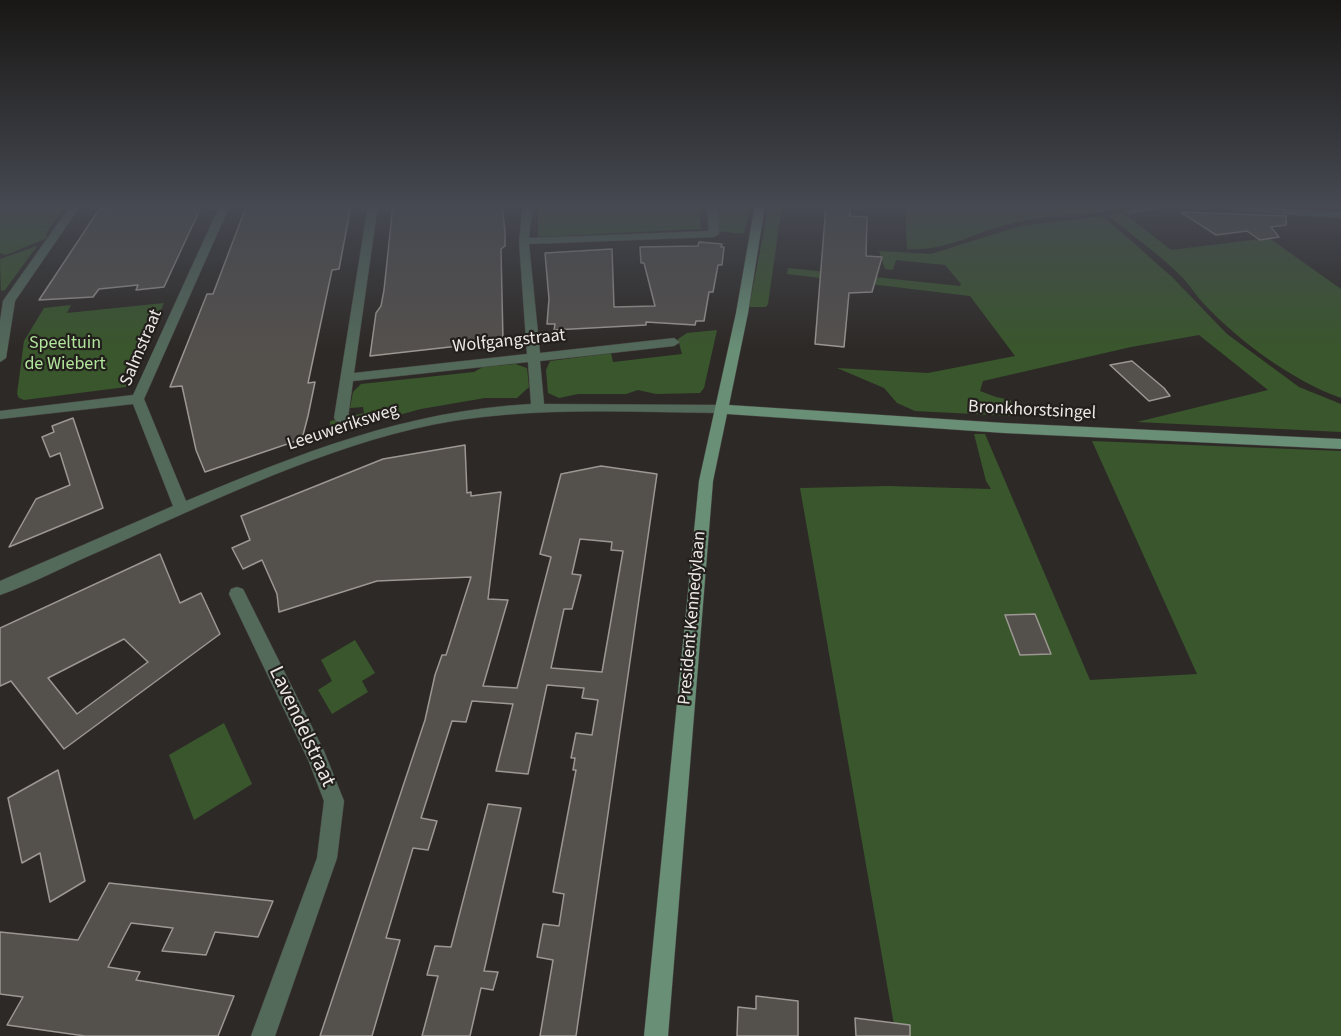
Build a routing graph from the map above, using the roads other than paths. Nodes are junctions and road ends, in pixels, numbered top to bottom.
1 (42, 253) edge
2 (203, 253) edge
3 (366, 253) edge
4 (525, 253) edge
5 (752, 253) edge
6 (4, 310) edge
7 (674, 342) dead end
8 (0, 358) edge
9 (533, 358) junction
10 (347, 378) junction
11 (138, 399) junction
12 (538, 407) junction
13 (721, 409) junction
14 (0, 416) edge
15 (341, 418) dead end
16 (1341, 444) edge
17 (181, 507) junction
18 (0, 588) edge
19 (237, 594) dead end
20 (263, 1036) edge
21 (657, 1036) edge

1 - 6 street
2 - 11 street, Salmstraat
3 - 10 street
4 - 9 street
5 - 13 street, President Kennedylaan
6 - 8 street
7 - 9 street, Wolfgangstraat
9 - 10 street, Wolfgangstraat
9 - 12 street
10 - 15 street
11 - 14 street
11 - 17 street, Salmstraat
12 - 13 street, Leeuweriksweg
12 - 17 street, Leeuweriksweg
13 - 16 street, Bronkhorstsingel
13 - 21 street, President Kennedylaan
17 - 18 street, Leeuweriksweg
19 - 20 street, Lavendelstraat

